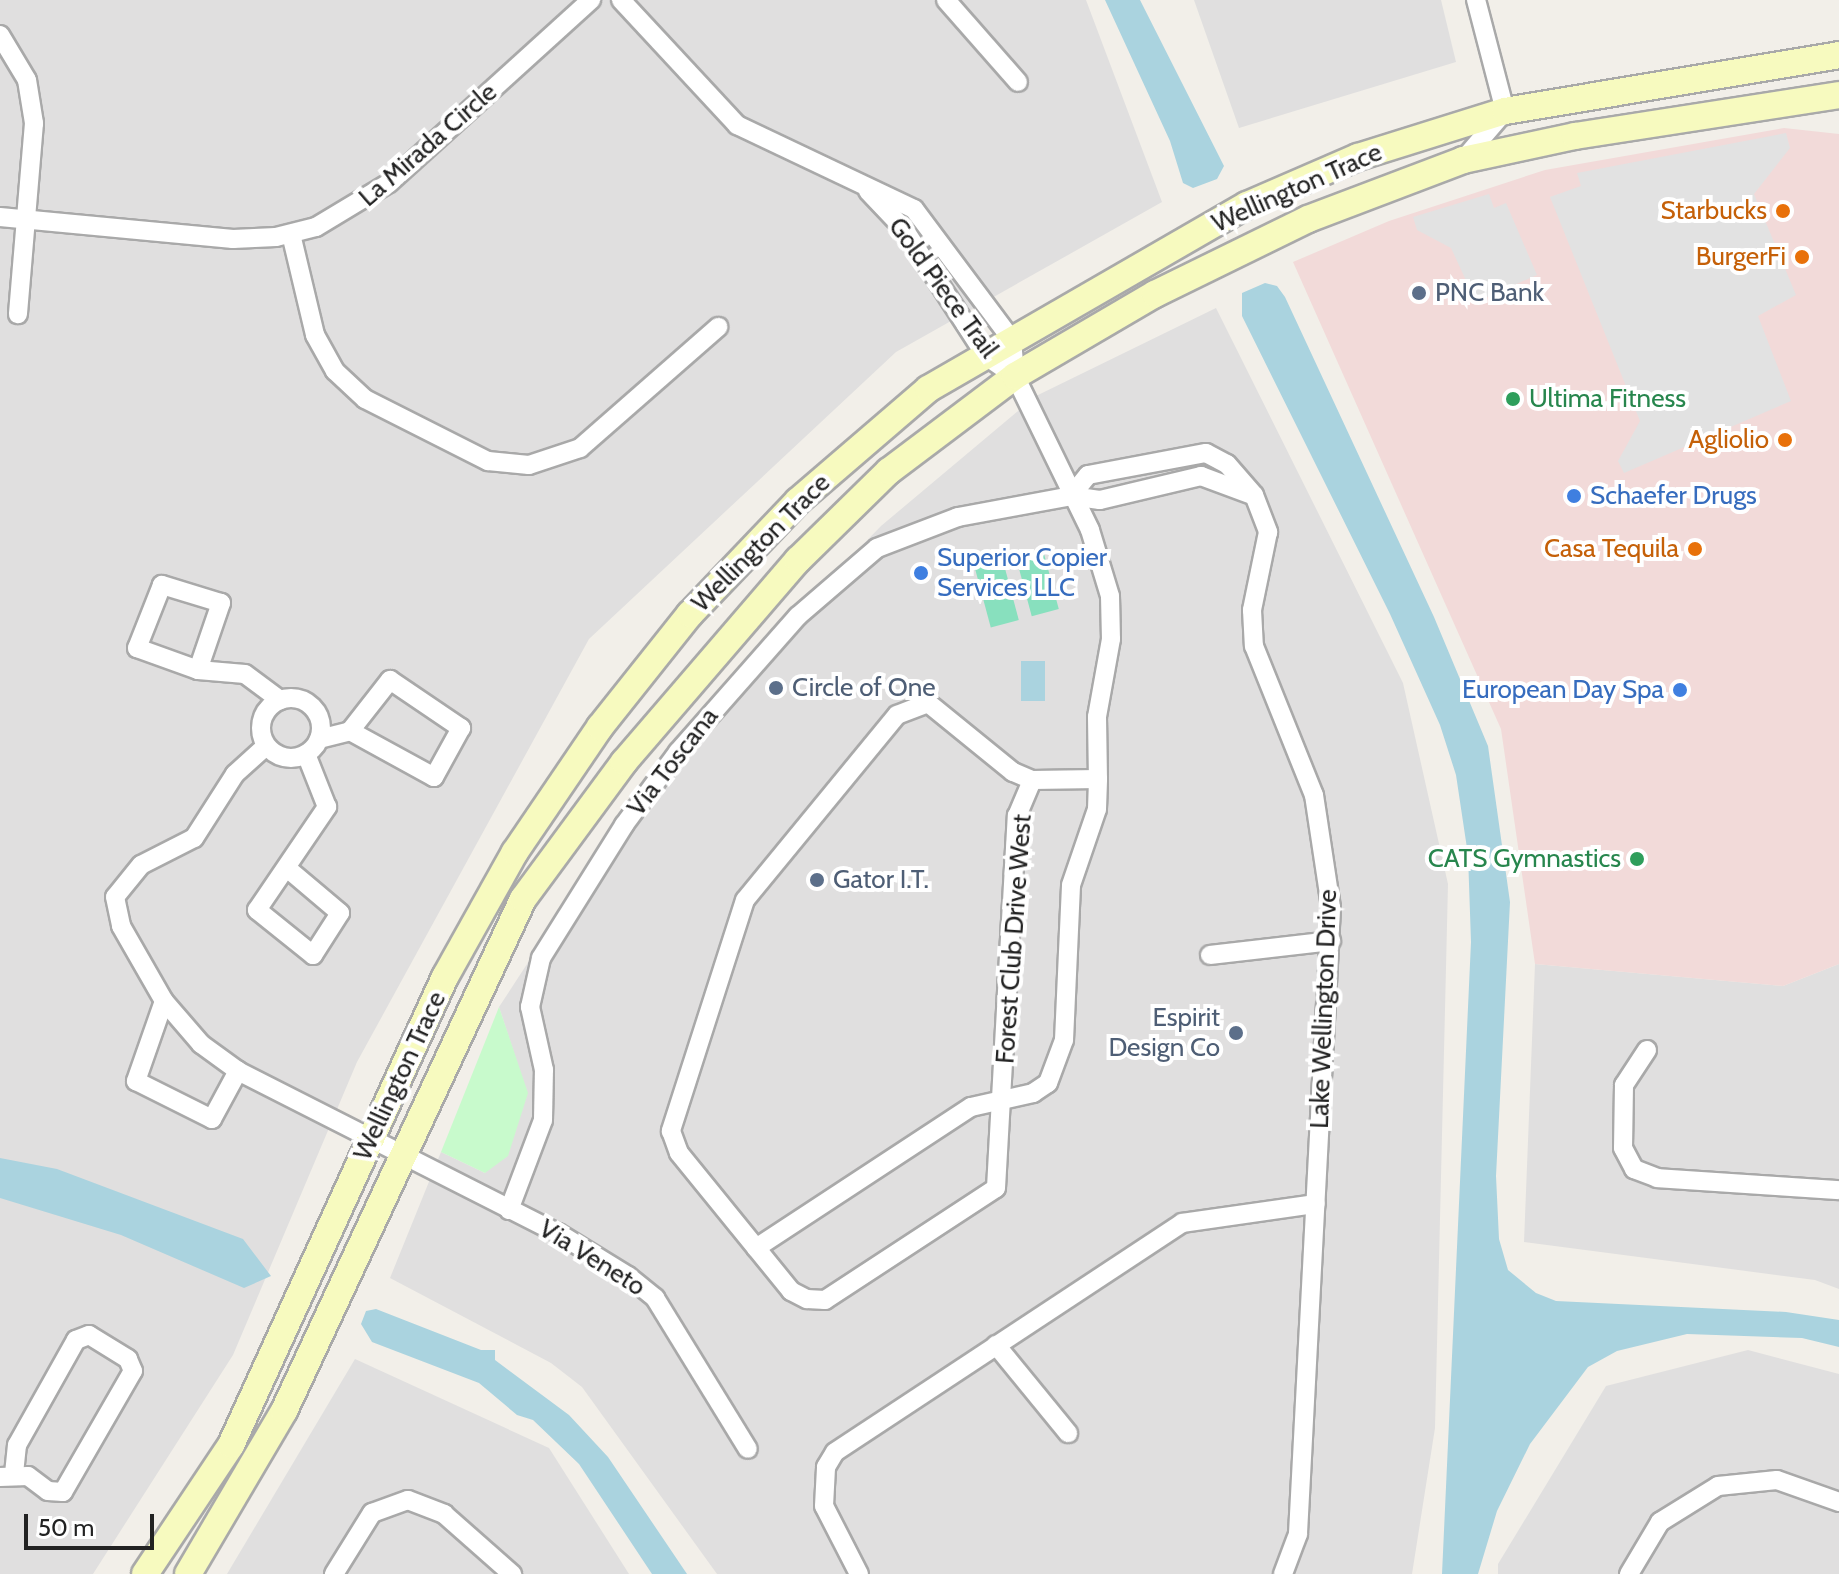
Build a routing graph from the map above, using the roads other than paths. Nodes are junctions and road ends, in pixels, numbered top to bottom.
1 (591, 0) edge
2 (621, 0) edge
3 (946, 0) edge
4 (1476, 0) edge
5 (0, 35) edge
6 (1839, 55) edge
7 (1018, 82) dead end
8 (1839, 95) edge
9 (1505, 111) junction
10 (1463, 160) junction
11 (860, 184) junction
12 (0, 217) edge
13 (26, 220) junction
14 (291, 234) junction
15 (18, 314) dead end
16 (718, 327) dead end
17 (1012, 340) junction
18 (986, 356) junction
19 (1015, 376) junction
20 (1254, 495) junction
21 (1071, 496) junction
22 (198, 670) junction
23 (280, 700) junction
24 (350, 731) junction
25 (319, 739) junction
26 (266, 746) junction
27 (306, 754) junction
28 (1098, 779) junction
29 (1032, 780) junction
30 (288, 869) junction
31 (1331, 941) junction
32 (1210, 955) dead end
33 (164, 1001) junction
34 (1647, 1050) dead end
35 (238, 1071) junction
36 (1004, 1100) junction
37 (371, 1138) junction
38 (405, 1155) junction
39 (1839, 1190) edge
40 (1316, 1204) junction
41 (509, 1210) junction
42 (756, 1248) junction
43 (996, 1345) junction
44 (1068, 1433) dead end
45 (748, 1449) dead end
46 (7, 1476) edge
47 (1839, 1502) edge
48 (145, 1574) edge
49 (188, 1574) edge
50 (334, 1574) edge
51 (512, 1574) edge
52 (859, 1574) edge
53 (1283, 1574) edge
54 (1629, 1574) edge

1 - 14 street, La Mirada Circle
2 - 11 street, Gold Piece Trail
3 - 7 street
4 - 9 street
5 - 13 street
6 - 9 street, Wellington Trace
8 - 10 street, Wellington Trace
9 - 10 street
9 - 17 street, Wellington Trace
10 - 19 street, Wellington Trace
11 - 17 street, Gold Piece Trail
11 - 18 street, Gold Piece Trail
12 - 13 street, La Mirada Circle
13 - 14 street, La Mirada Circle
13 - 15 street
14 - 16 street
17 - 18 street, Wellington Trace
17 - 19 street, Gold Piece Trail
18 - 19 street, Gold Piece Trail
18 - 37 street, Wellington Trace
19 - 21 street, Forest Club Drive West
19 - 38 street, Wellington Trace
20 - 21 street
20 - 21 street, Lake Wellington Drive
20 - 31 street, Lake Wellington Drive
21 - 28 street, Forest Club Drive West
21 - 41 street, Via Toscana
22 - 22 street
22 - 23 street
23 - 25 street
23 - 26 street
24 - 24 street
24 - 25 street
25 - 27 street
26 - 27 street
26 - 33 street, Via Veneto
27 - 30 street
28 - 29 street, Forest Club Drive West
28 - 36 street, Forest Club Drive West
29 - 36 street, Forest Club Drive West
29 - 42 street, Forest Club Drive West
30 - 30 street
31 - 32 street
31 - 40 street, Lake Wellington Drive
33 - 35 street, Via Veneto
33 - 35 street
34 - 39 street
35 - 37 street, Via Veneto
36 - 42 street, Forest Club Drive West
36 - 42 street, Forest Club Drive West
37 - 38 street, Via Veneto
37 - 48 street, Wellington Trace
38 - 41 street, Via Veneto
38 - 49 street, Wellington Trace
40 - 43 street
40 - 53 street, Lake Wellington Drive
41 - 45 street, Via Veneto
43 - 44 street
43 - 52 street
46 - 46 street
47 - 54 street
50 - 51 street

